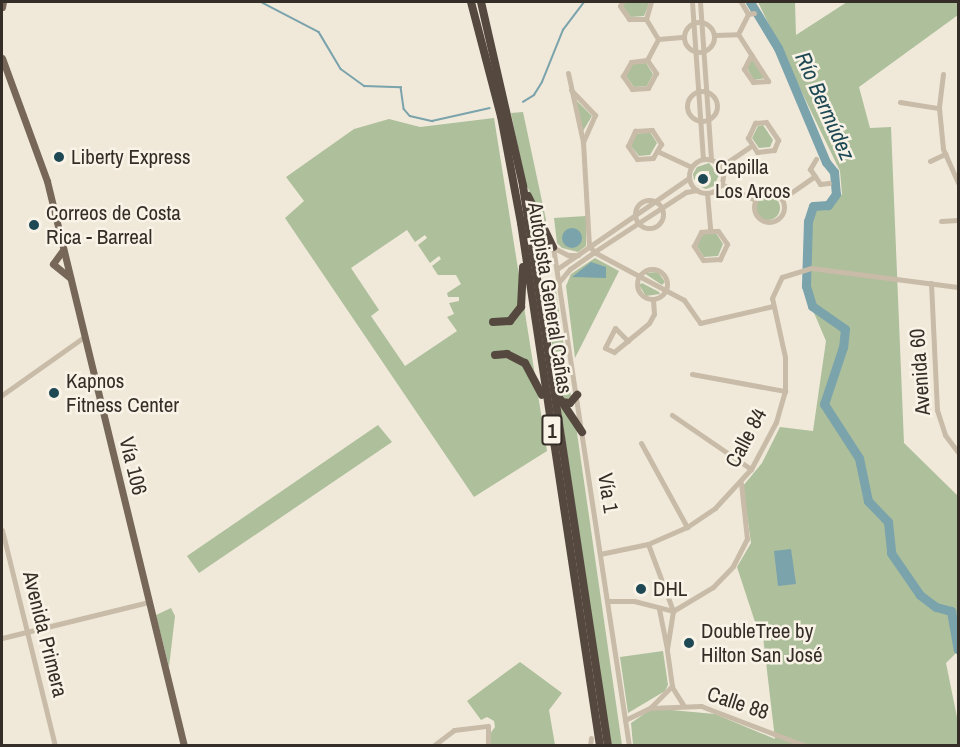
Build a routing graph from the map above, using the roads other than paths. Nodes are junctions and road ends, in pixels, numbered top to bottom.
1 (3, 2) edge
2 (469, 2) edge
3 (481, 2) edge
4 (622, 2) edge
5 (651, 2) edge
6 (692, 2) edge
7 (700, 2) edge
8 (741, 2) edge
9 (2, 7) edge
10 (646, 19) junction
11 (693, 24) junction
12 (701, 24) junction
13 (738, 34) junction
14 (715, 35) junction
15 (682, 37) junction
16 (658, 39) junction
17 (704, 49) junction
18 (694, 50) junction
19 (751, 55) junction
20 (2, 58) edge
21 (647, 60) junction
22 (568, 73) dead end
23 (943, 74) dead end
24 (571, 90) junction
25 (705, 93) junction
26 (696, 94) junction
27 (900, 102) dead end
28 (939, 108) junction
29 (501, 116) junction
30 (706, 118) junction
31 (698, 119) junction
32 (583, 142) junction
33 (750, 147) junction
34 (657, 151) junction
35 (945, 154) junction
36 (703, 159) junction
37 (816, 159) dead end
38 (711, 160) junction
39 (930, 161) dead end
40 (691, 167) junction
41 (720, 167) junction
42 (815, 176) junction
43 (689, 178) junction
44 (829, 183) dead end
45 (958, 183) edge
46 (721, 184) junction
47 (523, 186) junction
48 (697, 190) junction
49 (707, 193) junction
50 (782, 199) junction
51 (756, 200) junction
52 (658, 206) junction
53 (638, 220) junction
54 (958, 220) edge
55 (941, 221) dead end
56 (710, 231) junction
57 (553, 247) junction
58 (63, 250) junction
59 (593, 250) junction
60 (579, 255) junction
61 (557, 269) junction
62 (640, 276) junction
63 (70, 278) junction
64 (559, 282) junction
65 (931, 284) junction
66 (958, 287) edge
67 (665, 290) junction
68 (653, 299) junction
69 (773, 306) junction
70 (493, 322) dead end
71 (84, 337) junction
72 (628, 341) junction
73 (495, 355) dead end
74 (692, 374) dead end
75 (554, 389) junction
76 (785, 391) junction
77 (2, 395) edge
78 (577, 395) junction
79 (561, 402) junction
80 (672, 415) dead end
81 (582, 432) junction
82 (641, 443) dead end
83 (958, 452) edge
84 (751, 469) junction
85 (741, 483) junction
86 (687, 527) junction
87 (2, 530) edge
88 (648, 544) junction
89 (600, 554) junction
90 (575, 578) junction
91 (607, 601) junction
92 (148, 602) junction
93 (659, 609) junction
94 (673, 611) junction
95 (28, 632) junction
96 (2, 638) edge
97 (667, 649) junction
98 (672, 686) junction
99 (665, 695) junction
100 (670, 706) junction
101 (684, 706) junction
102 (650, 708) junction
103 (625, 720) junction
104 (591, 738) dead end
105 (55, 746) edge
106 (184, 746) edge
107 (433, 746) edge
108 (488, 746) edge
109 (590, 746) edge
110 (600, 746) edge
111 (608, 746) edge
112 (628, 746) edge
113 (806, 746) edge

1 - 9 main road
2 - 29 highway, Autopista General Cañas / 1
3 - 47 highway, Autopista General Cañas / 1
4 - 10 street
5 - 10 street
6 - 11 street
7 - 12 street
8 - 13 street
10 - 16 street
11 - 12 street
11 - 15 street
11 - 18 street
12 - 14 street
12 - 17 street
13 - 14 street
13 - 19 street
14 - 17 street
15 - 16 street
15 - 18 street
16 - 21 street
17 - 18 street
17 - 25 street
18 - 26 street
19 - 19 street
20 - 58 main road, Vía 106
21 - 21 street
22 - 24 street
23 - 28 street
24 - 32 street
24 - 32 street
25 - 26 street
25 - 30 street
25 - 30 street
26 - 31 street
26 - 31 street
27 - 28 street
28 - 35 street
29 - 70 highway
29 - 90 highway, Autopista General Cañas / 1
30 - 31 street
30 - 38 street
31 - 36 street
32 - 59 street
33 - 33 street
33 - 41 street
34 - 34 street
34 - 40 street
35 - 39 street
35 - 45 street
36 - 38 street
36 - 40 street
37 - 42 street
38 - 41 street
40 - 43 street
41 - 46 street
42 - 44 street
42 - 50 street
43 - 48 street
43 - 52 street
46 - 49 street
46 - 51 street
47 - 57 highway
47 - 75 highway, Autopista General Cañas / 1
48 - 49 street
48 - 52 street
49 - 56 street
50 - 51 street
50 - 51 street
52 - 53 street
52 - 53 street
52 - 53 street
53 - 59 street
54 - 55 street
56 - 56 street
57 - 60 street
57 - 61 street, Vía 1
58 - 63 main road, Vía 106
58 - 63 main road
59 - 60 street
59 - 62 street
59 - 64 street
60 - 61 street
61 - 64 street, Vía 1
62 - 67 street
62 - 67 street
62 - 68 street
63 - 71 main road, Vía 106
64 - 78 street, Vía 1
65 - 66 street
65 - 69 street
65 - 83 street, Avenida 60
67 - 68 street
67 - 69 street
68 - 72 street
69 - 76 street, Calle 84
71 - 77 street
71 - 92 main road, Vía 106
72 - 72 street
73 - 90 highway
74 - 76 street
75 - 79 highway
75 - 111 highway, Autopista General Cañas / 1
76 - 84 street, Calle 84
78 - 79 highway
78 - 81 street, Vía 1
79 - 81 highway
80 - 84 street
81 - 89 street, Vía 1
82 - 86 street
84 - 85 street, Calle 84
85 - 86 street, Calle 84
85 - 94 street
86 - 88 street, Calle 84
87 - 95 street, Avenida Primera
88 - 89 street, Calle 84
88 - 94 street
89 - 91 street, Vía 1
90 - 110 highway, Autopista General Cañas / 1
91 - 93 street
91 - 103 street, Vía 1
92 - 95 street
92 - 106 main road, Vía 106
93 - 94 street
93 - 97 street
94 - 97 street
95 - 96 street
95 - 105 street, Avenida Primera
97 - 98 street
98 - 99 street
98 - 101 street
99 - 100 street
99 - 102 street
100 - 101 street, Calle 88
100 - 102 street, Calle 88
101 - 113 street, Calle 88
102 - 103 street, Calle 88
103 - 112 street, Vía 1
104 - 109 street
107 - 108 street

